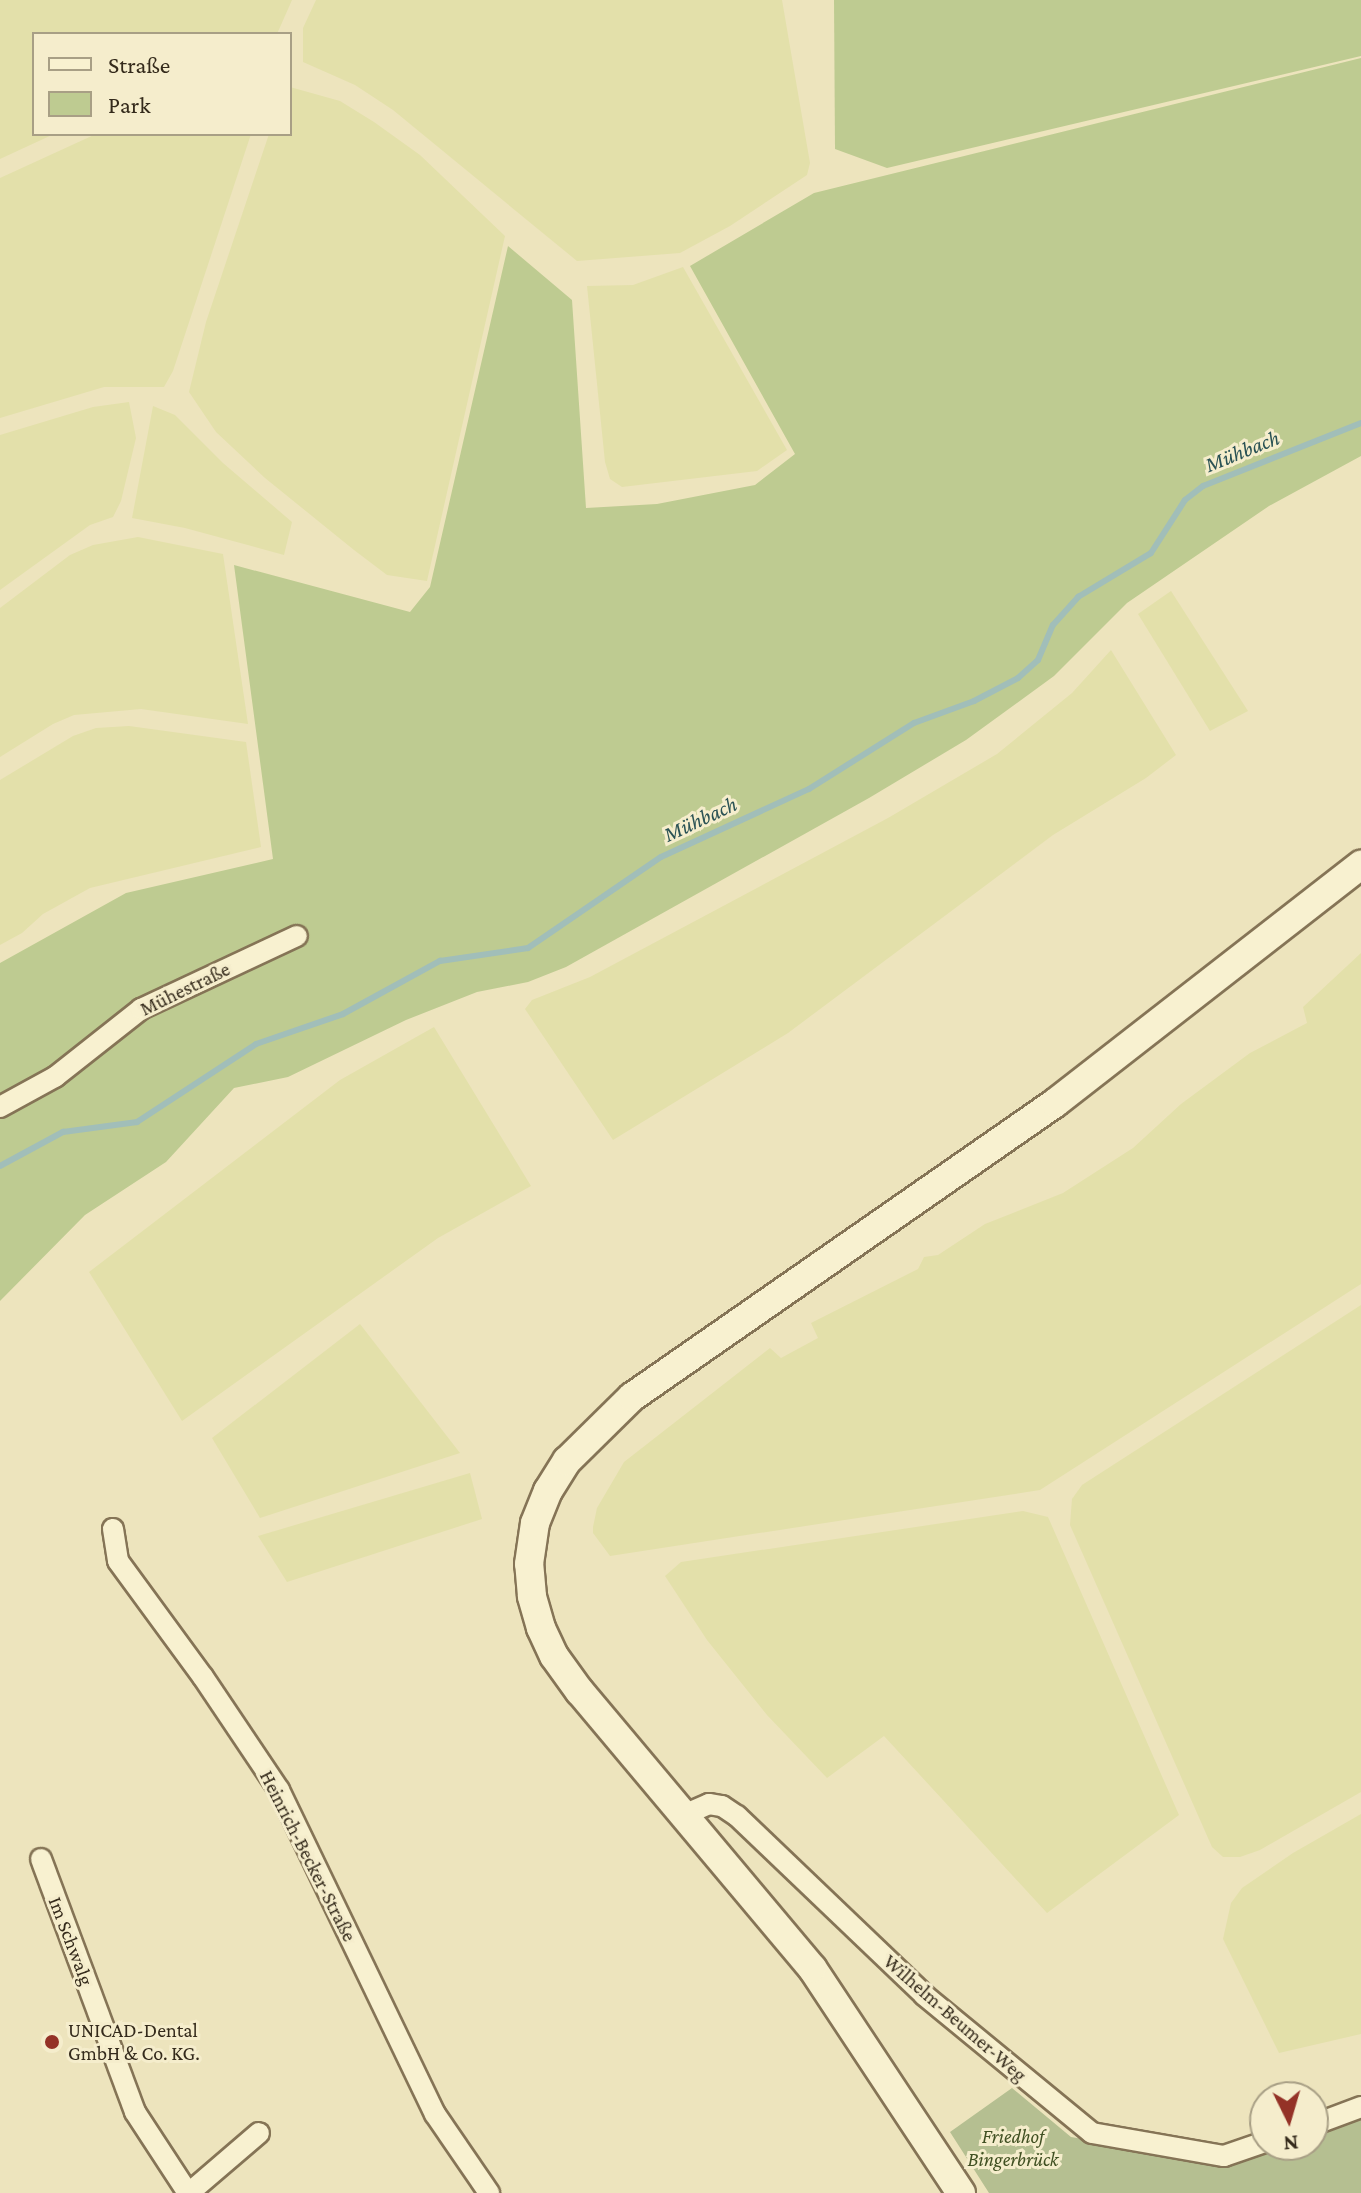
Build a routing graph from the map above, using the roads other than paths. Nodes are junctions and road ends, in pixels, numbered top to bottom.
1 (1361, 865) edge
2 (297, 936) dead end
3 (0, 1107) edge
4 (113, 1529) dead end
5 (684, 1815) junction
6 (41, 1859) dead end
7 (1361, 2107) edge
8 (1329, 2119) edge
9 (259, 2133) dead end
10 (1249, 2147) edge
11 (188, 2193) edge
12 (489, 2193) edge
13 (961, 2193) edge

1 - 5 main road
2 - 3 street, Mühestraße
4 - 12 street, Heinrich-Becker-Straße
5 - 10 street, Wilhelm-Beumer-Weg
5 - 13 main road
6 - 11 street, Im Schwalg
7 - 8 street
9 - 11 street, Im Schwalg

